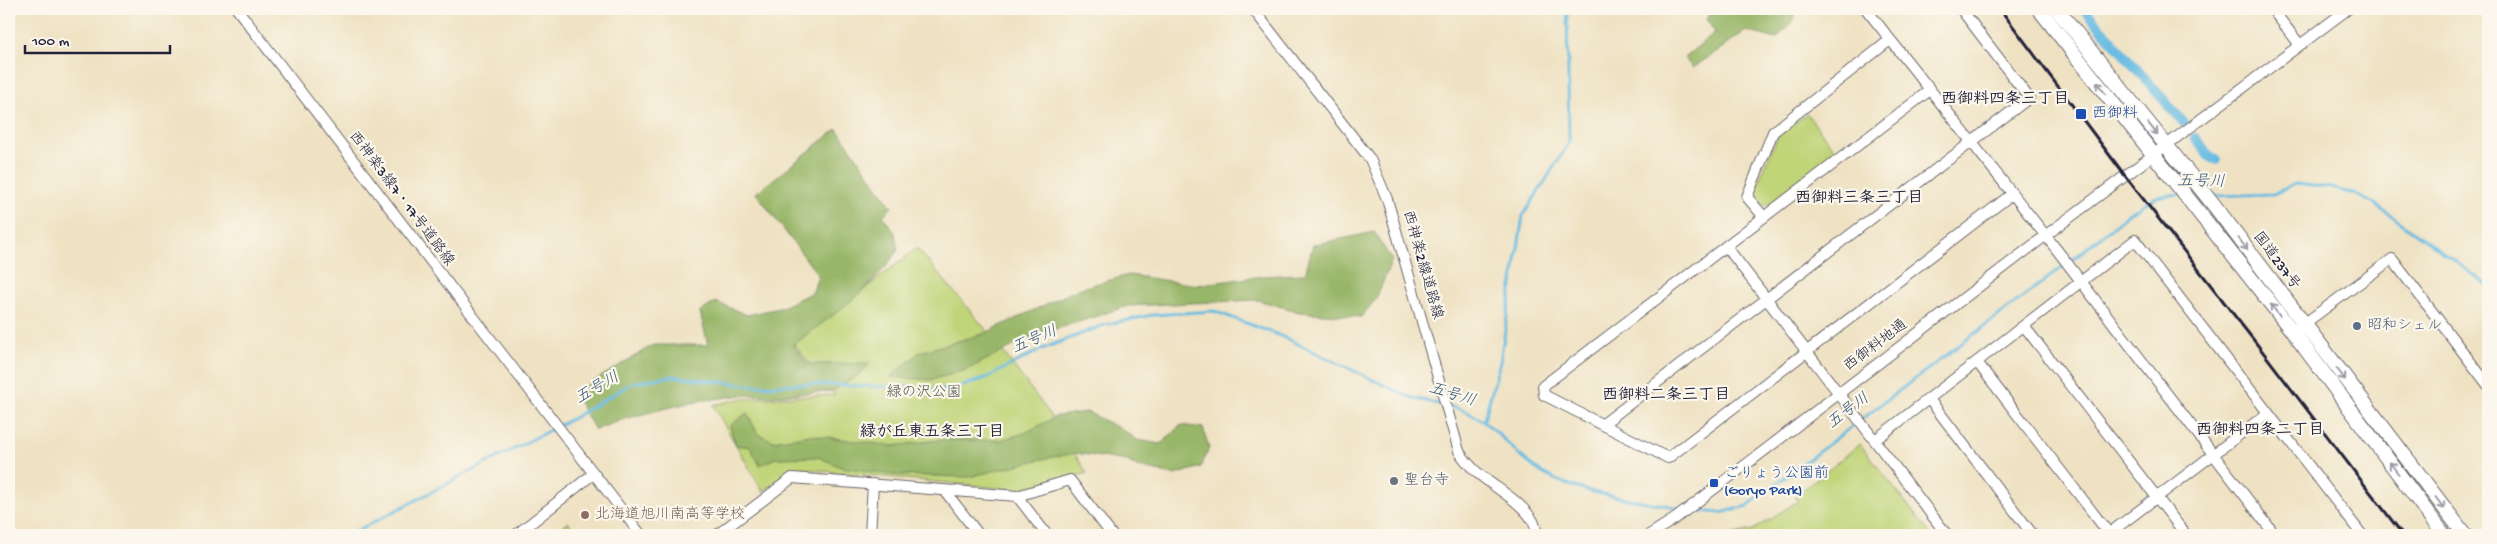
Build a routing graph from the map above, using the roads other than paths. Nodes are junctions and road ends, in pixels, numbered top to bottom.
1 (237, 9) edge
2 (1253, 9) edge
3 (1866, 9) edge
4 (1961, 9) edge
5 (2039, 9) edge
6 (2057, 9) edge
7 (2272, 9) edge
8 (2348, 9) edge
9 (1890, 40) junction
10 (2300, 45) junction
11 (1930, 90) junction
12 (1972, 143) junction
13 (2167, 145) junction
14 (2153, 155) junction
15 (2012, 194) junction
16 (1764, 217) junction
17 (2045, 236) junction
18 (1726, 246) junction
19 (2081, 282) junction
20 (1766, 300) junction
21 (2024, 326) junction
22 (2298, 328) junction
23 (1807, 352) junction
24 (1977, 362) junction
25 (2488, 385) edge
26 (1839, 394) junction
27 (1929, 399) junction
28 (2268, 413) junction
29 (1603, 424) junction
30 (1875, 440) junction
31 (2213, 454) junction
32 (593, 474) junction
33 (873, 484) junction
34 (944, 491) junction
35 (1016, 496) junction
36 (2157, 498) junction
37 (516, 535) edge
38 (641, 535) edge
39 (717, 535) edge
40 (870, 535) edge
41 (979, 535) edge
42 (1047, 535) edge
43 (1112, 535) edge
44 (1538, 535) edge
45 (1649, 535) edge
46 (1946, 535) edge
47 (2033, 535) edge
48 (2109, 535) edge
49 (2186, 535) edge
50 (2275, 535) edge
51 (2362, 535) edge
52 (2444, 535) edge
53 (2465, 535) edge

1 - 32 street, 西神楽3線7・17号道路線
2 - 44 street, 西神楽2線道路線
3 - 9 street
4 - 12 street
14 -> 5 highway, 国道237号
6 -> 13 highway, 国道237号
7 - 10 street
8 - 10 street, 西御料地通
9 - 11 street
9 - 16 street
10 - 13 street, 西御料地通
11 - 12 street
11 - 16 street
12 - 15 street
12 - 20 street
13 - 14 street, 西御料地通
13 -> 22 highway, 国道237号
14 - 17 street, 西御料地通
22 -> 14 highway, 国道237号
15 - 17 street
15 - 23 street
16 - 18 street
17 - 19 street
17 - 26 street, 西御料地通
18 - 20 street
18 - 29 street
19 - 21 street
19 - 28 street
19 - 31 street
20 - 23 street
20 - 29 street
21 - 24 street
21 - 36 street
22 - 25 street
52 -> 22 highway, 国道237号
22 -> 53 highway, 国道237号
23 - 26 street
23 - 29 street
24 - 27 street
24 - 48 street
26 - 30 street
26 - 45 street, 西御料地通
27 - 30 street
27 - 47 street
28 - 31 street
28 - 51 street
30 - 46 street
31 - 36 street
31 - 50 street
32 - 37 street
32 - 38 street
33 - 34 street
33 - 39 street
33 - 40 street
34 - 35 street
34 - 41 street
35 - 42 street
35 - 43 street
36 - 48 street
36 - 49 street

